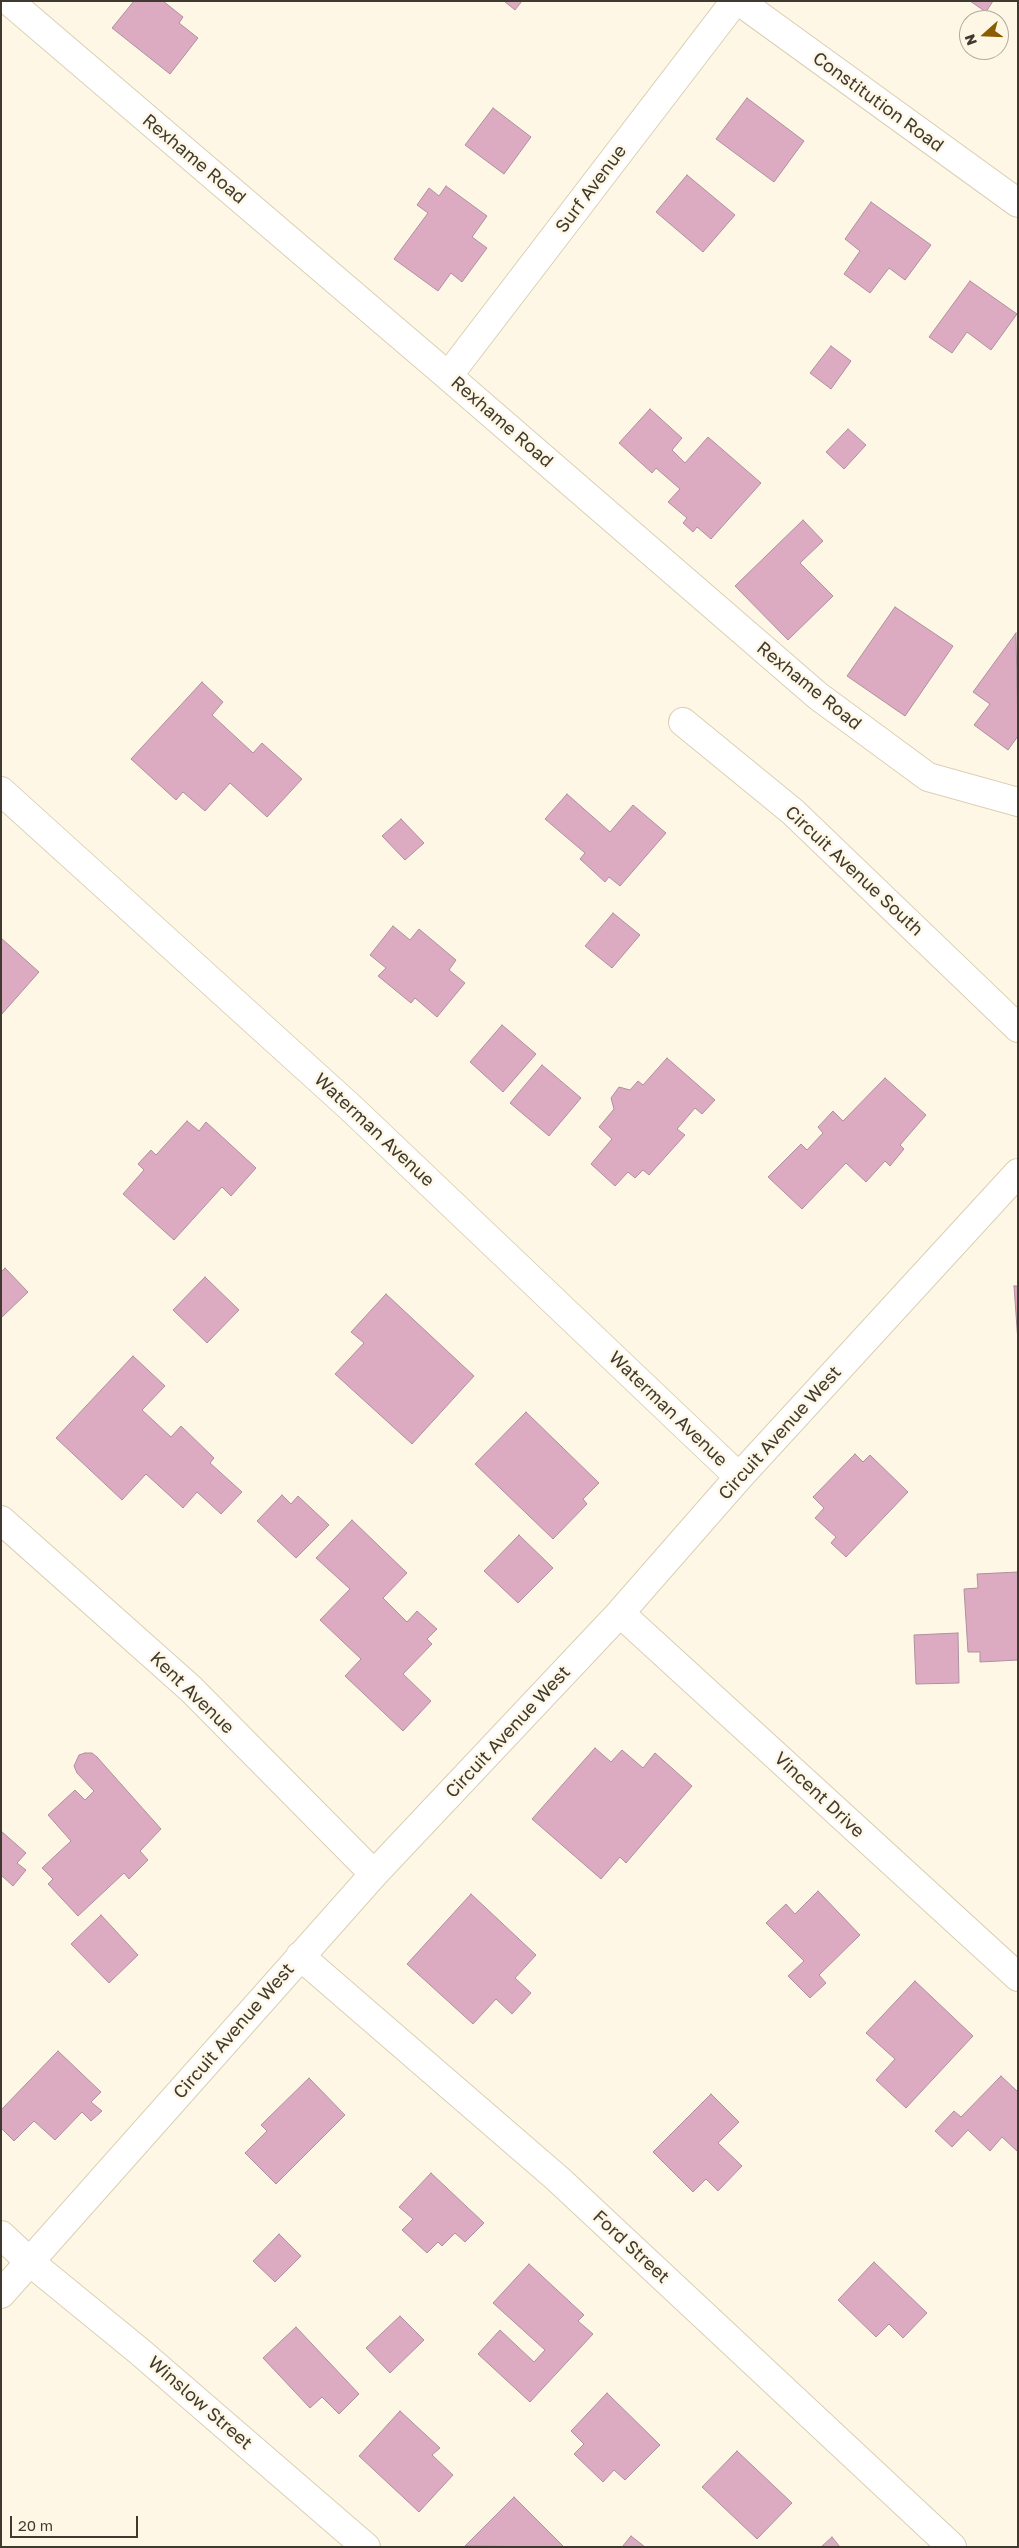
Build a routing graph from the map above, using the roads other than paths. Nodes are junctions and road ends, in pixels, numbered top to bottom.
1 (9, 1) edge
2 (735, 1) edge
3 (739, 1) edge
4 (1018, 203) edge
5 (448, 376) junction
6 (683, 722) dead end
7 (1, 791) edge
8 (1018, 802) edge
9 (1018, 1028) edge
10 (1018, 1173) edge
11 (739, 1477) junction
12 (1, 1520) edge
13 (620, 1613) junction
14 (374, 1874) junction
15 (300, 1956) junction
16 (1018, 1977) edge
17 (1, 2234) edge
18 (30, 2262) junction
19 (1, 2294) edge
20 (366, 2547) edge
21 (952, 2547) edge

1 - 5 street, Rexhame Road
2 - 5 street, Surf Avenue
3 - 4 street, Constitution Road
5 - 8 street, Rexhame Road
6 - 9 street, Circuit Avenue South
7 - 11 street, Waterman Avenue
10 - 11 street, Circuit Avenue West
11 - 13 street, Circuit Avenue West
12 - 14 street, Kent Avenue
13 - 14 street, Circuit Avenue West
13 - 16 street, Vincent Drive
14 - 15 street, Circuit Avenue West
15 - 18 street, Circuit Avenue West
15 - 21 street, Ford Street
17 - 18 street, Winslow Street
18 - 19 street, Circuit Avenue West
18 - 20 street, Winslow Street

